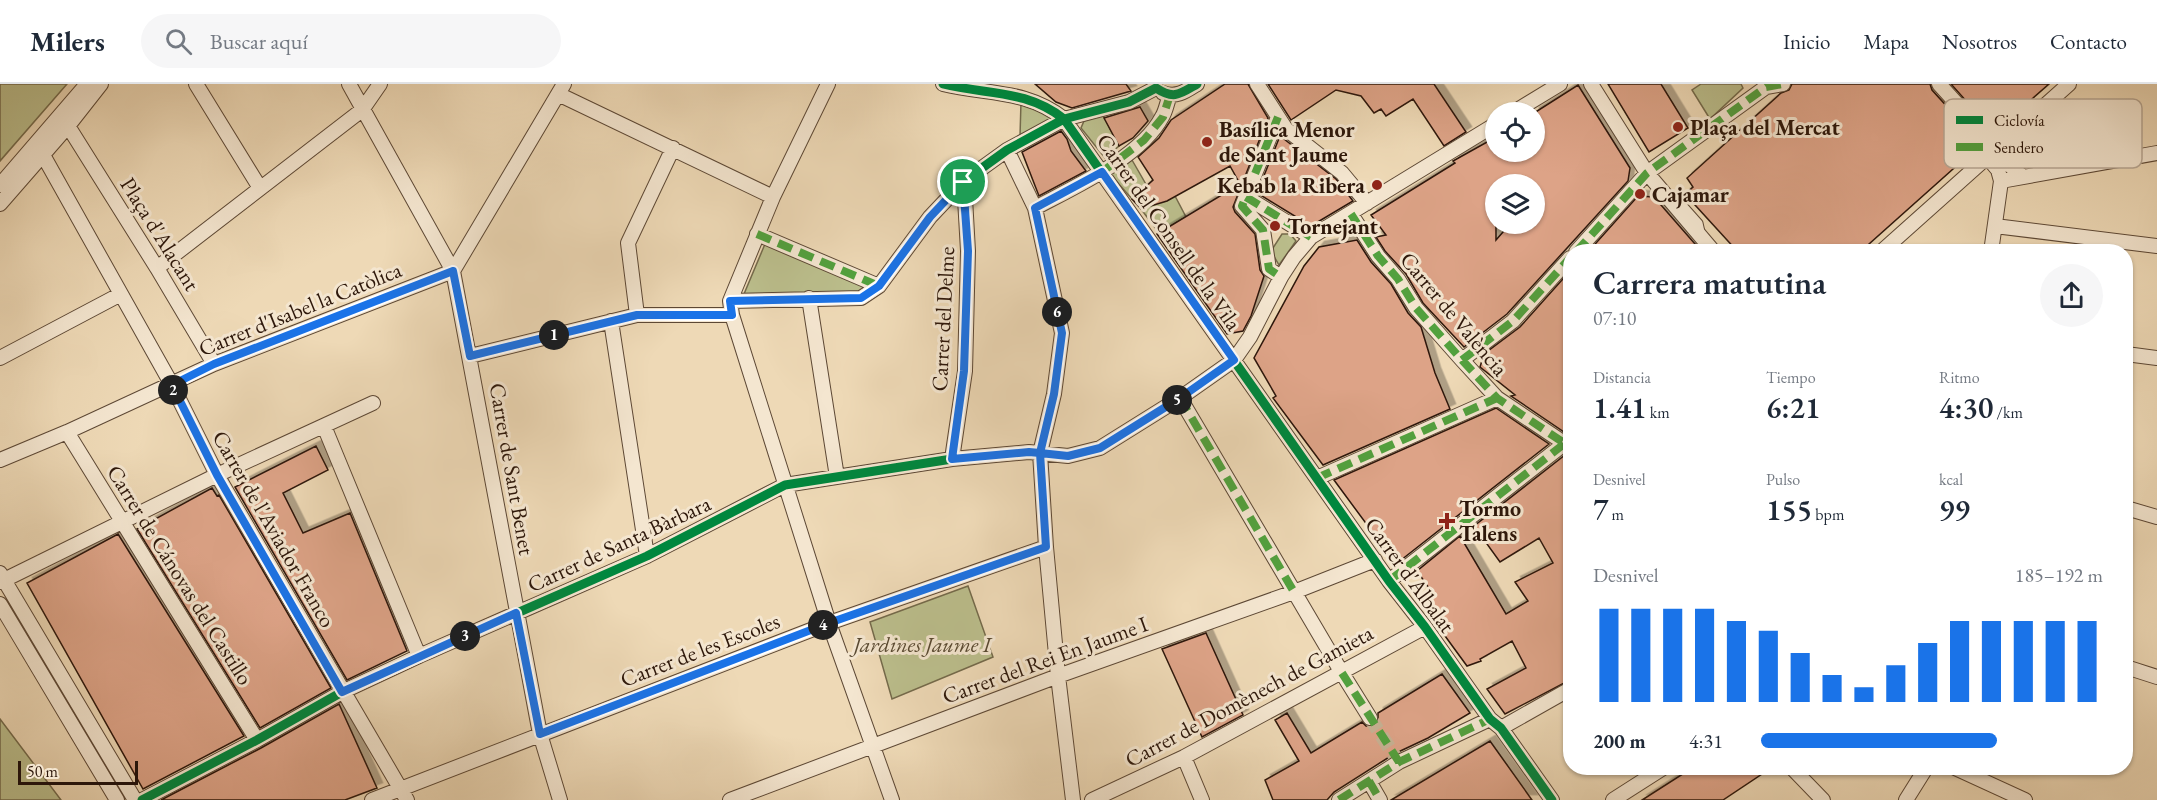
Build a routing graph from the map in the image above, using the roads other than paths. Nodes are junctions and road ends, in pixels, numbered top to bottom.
1 (87, 84) edge
2 (101, 84) edge
3 (196, 84) edge
4 (349, 84) edge
5 (380, 84) edge
6 (828, 84) edge
7 (943, 84) edge
8 (1197, 84) edge
9 (1257, 84) edge
10 (1560, 84) edge
11 (1591, 84) edge
12 (1783, 84) edge
13 (1939, 84) edge
14 (2069, 84) edge
15 (1765, 85) edge
16 (561, 89) edge
17 (1151, 89) edge
18 (1024, 91) edge
19 (1170, 95) junction
20 (1952, 99) edge
21 (2052, 99) edge
22 (1530, 102) edge
23 (362, 110) junction
24 (1278, 117) junction
25 (1064, 119) junction
26 (68, 126) junction
27 (1485, 131) edge
28 (673, 148) junction
29 (1007, 150) junction
30 (2157, 153) edge
31 (44, 154) junction
32 (2142, 156) edge
33 (1975, 168) edge
34 (1998, 168) edge
35 (2013, 168) edge
36 (2073, 168) edge
37 (1102, 172) junction
38 (1647, 173) junction
39 (2023, 177) junction
40 (2001, 181) junction
41 (963, 182) junction
42 (0, 185) edge
43 (260, 188) junction
44 (1676, 196) dead end
45 (773, 197) junction
46 (1246, 197) junction
47 (1367, 203) junction
48 (0, 204) edge
49 (1035, 208) junction
50 (1351, 214) junction
51 (1995, 226) junction
52 (757, 234) junction
53 (1311, 237) junction
54 (1703, 240) junction
55 (1583, 244) edge
56 (1707, 244) edge
57 (1890, 244) edge
58 (1992, 244) edge
59 (2157, 246) edge
60 (1563, 266) edge
61 (157, 268) junction
62 (453, 271) junction
63 (1281, 277) junction
64 (879, 286) junction
65 (121, 294) junction
66 (809, 298) junction
67 (730, 301) junction
68 (637, 315) junction
69 (732, 315) junction
70 (610, 321) junction
71 (2133, 355) edge
72 (470, 356) junction
73 (0, 358) edge
74 (2157, 358) edge
75 (1462, 360) junction
76 (214, 364) junction
77 (1237, 365) junction
78 (172, 385) junction
79 (1180, 398) junction
80 (1497, 398) junction
81 (373, 403) dead end
82 (324, 426) junction
83 (67, 432) junction
84 (1563, 442) edge
85 (1563, 448) edge
86 (1040, 453) junction
87 (952, 459) junction
88 (0, 460) edge
89 (217, 475) junction
90 (837, 477) junction
91 (1317, 478) junction
92 (785, 485) junction
93 (2133, 510) edge
94 (2157, 517) edge
95 (123, 521) junction
96 (1046, 547) junction
97 (647, 556) junction
98 (1375, 560) junction
99 (1, 578) edge
100 (1389, 581) junction
101 (1294, 592) junction
102 (0, 604) edge
103 (516, 613) junction
104 (829, 623) junction
105 (1425, 627) junction
106 (419, 656) junction
107 (2133, 669) edge
108 (1342, 673) junction
109 (1058, 676) junction
110 (2157, 677) edge
111 (342, 692) junction
112 (1563, 693) edge
113 (1370, 718) tunnel mouth
114 (1490, 719) junction
115 (1501, 728) junction
116 (540, 734) junction
117 (257, 740) junction
118 (872, 747) junction
119 (1184, 757) junction
120 (1652, 775) edge
121 (1799, 775) edge
122 (1922, 775) edge
123 (1970, 775) edge
124 (1369, 781) junction
125 (404, 794) edge
126 (117, 800) edge
127 (135, 800) edge
128 (142, 800) edge
129 (372, 800) edge
130 (560, 800) edge
131 (730, 800) edge
132 (892, 800) edge
133 (1073, 800) edge
134 (1092, 800) edge
135 (1202, 800) edge
136 (1339, 800) edge
137 (1380, 800) edge
138 (1552, 800) edge
139 (1613, 800) edge
140 (1823, 800) edge
141 (1906, 800) edge
142 (2025, 800) edge

1 - 42 street
2 - 26 street
3 - 43 street
4 - 23 street, Carrer de Sant Benet
5 - 23 street
6 - 45 street
7 - 18 street
8 - 19 street
9 - 24 street
10 - 22 street
11 - 38 street
12 - 15 street
13 - 20 street
14 - 21 street
15 - 38 street
16 - 28 street
16 - 62 street
17 - 19 street
17 - 25 street
18 - 25 street
19 - 37 street
23 - 43 street
23 - 62 street, Carrer de Sant Benet
24 - 46 street
24 - 47 street
25 - 29 street
25 - 37 street, Carrer del Consell de la Vila
26 - 31 street
26 - 61 street, Plaça d'Alacant
27 - 47 street
28 - 45 street
28 - 68 street
29 - 41 street
29 - 49 street
30 - 32 street
31 - 48 street
31 - 65 street
33 - 57 street
34 - 40 street
35 - 39 street
36 - 39 street
37 - 49 street
37 - 77 street, Carrer del Consell de la Vila
38 - 54 street
38 - 55 street
39 - 40 street
40 - 51 street
41 - 64 street
41 - 87 street, Carrer del Delme
43 - 61 street
44 - 54 lane
45 - 52 street
46 - 53 street
46 - 63 street
47 - 50 street
49 - 86 street
50 - 53 street
50 - 75 street, Carrer de València
51 - 58 street
51 - 59 street
52 - 64 street
52 - 67 street
53 - 63 street
54 - 56 street
60 - 75 street
61 - 76 street, Plaça d'Alacant
62 - 72 street, Carrer de Sant Benet
62 - 76 street, Carrer d'Isabel la Catòlica
63 - 77 street
64 - 66 street
65 - 73 street
65 - 78 street
66 - 67 street
66 - 90 street
67 - 69 street
68 - 69 street
68 - 70 street
69 - 92 street
70 - 72 street
70 - 97 street
71 - 74 street
72 - 103 street, Carrer de Sant Benet
75 - 80 street, Carrer de València
76 - 78 street, Carrer d'Isabel la Catòlica
77 - 79 street, Carrer de Santa Bàrbara
77 - 91 street, Carrer d'Albalat
78 - 83 street, Carrer d'Isabel la Catòlica
78 - 89 street, Carrer de l'Aviador Franco
79 - 86 street, Carrer de Santa Bàrbara
79 - 101 street
80 - 84 street, Carrer de València
80 - 91 street
81 - 82 street
82 - 89 street
82 - 106 street
83 - 88 street, Carrer d'Isabel la Catòlica
83 - 95 street, Carrer de Cánovas del Castillo
85 - 100 street
86 - 87 street, Carrer de Santa Bàrbara
86 - 96 street
87 - 90 street, Carrer de Santa Bàrbara
89 - 95 street
89 - 111 street, Carrer de l'Aviador Franco
90 - 92 street, Carrer de Santa Bàrbara
91 - 98 street, Carrer d'Albalat
92 - 97 street, Carrer de Santa Bàrbara
92 - 104 street
93 - 94 street
95 - 99 street
95 - 117 street, Carrer de Cánovas del Castillo
96 - 104 street, Carrer de les Escoles
96 - 109 street
97 - 103 street, Carrer de Santa Bàrbara
98 - 100 street, Carrer d'Albalat
98 - 101 street, Carrer del Rei En Jaume I
99 - 127 street
100 - 105 street, Carrer d'Albalat
101 - 108 street
101 - 109 street, Carrer del Rei En Jaume I
102 - 126 street
103 - 106 street, Carrer de Santa Bàrbara
103 - 116 street, Carrer de Sant Benet
104 - 116 street, Carrer de les Escoles
104 - 118 street
105 - 108 street, Carrer de Domènech de Gamieta
105 - 114 street, Carrer d'Albalat
106 - 111 street, Carrer de Santa Bàrbara
107 - 110 street
108 - 113 street
108 - 119 street, Carrer de Domènech de Gamieta
109 - 118 street, Carrer del Rei En Jaume I
109 - 133 street
111 - 117 street, Carrer de Santa Bàrbara
111 - 125 street, Carrer de l'Aviador Franco
112 - 115 street
114 - 115 street, Carrer d'Albalat
114 - 124 street
115 - 138 street, Carrer d'Albalat
116 - 125 street, Carrer de les Escoles
116 - 130 street, Carrer de Sant Benet
117 - 128 street, Carrer de Santa Bàrbara
118 - 131 street, Carrer del Rei En Jaume I
118 - 132 street
119 - 134 street, Carrer de Domènech de Gamieta
119 - 135 street
120 - 139 street
121 - 140 street
122 - 141 street
123 - 142 street
124 - 136 street
124 - 137 street
125 - 129 street, Carrer de les Escoles

